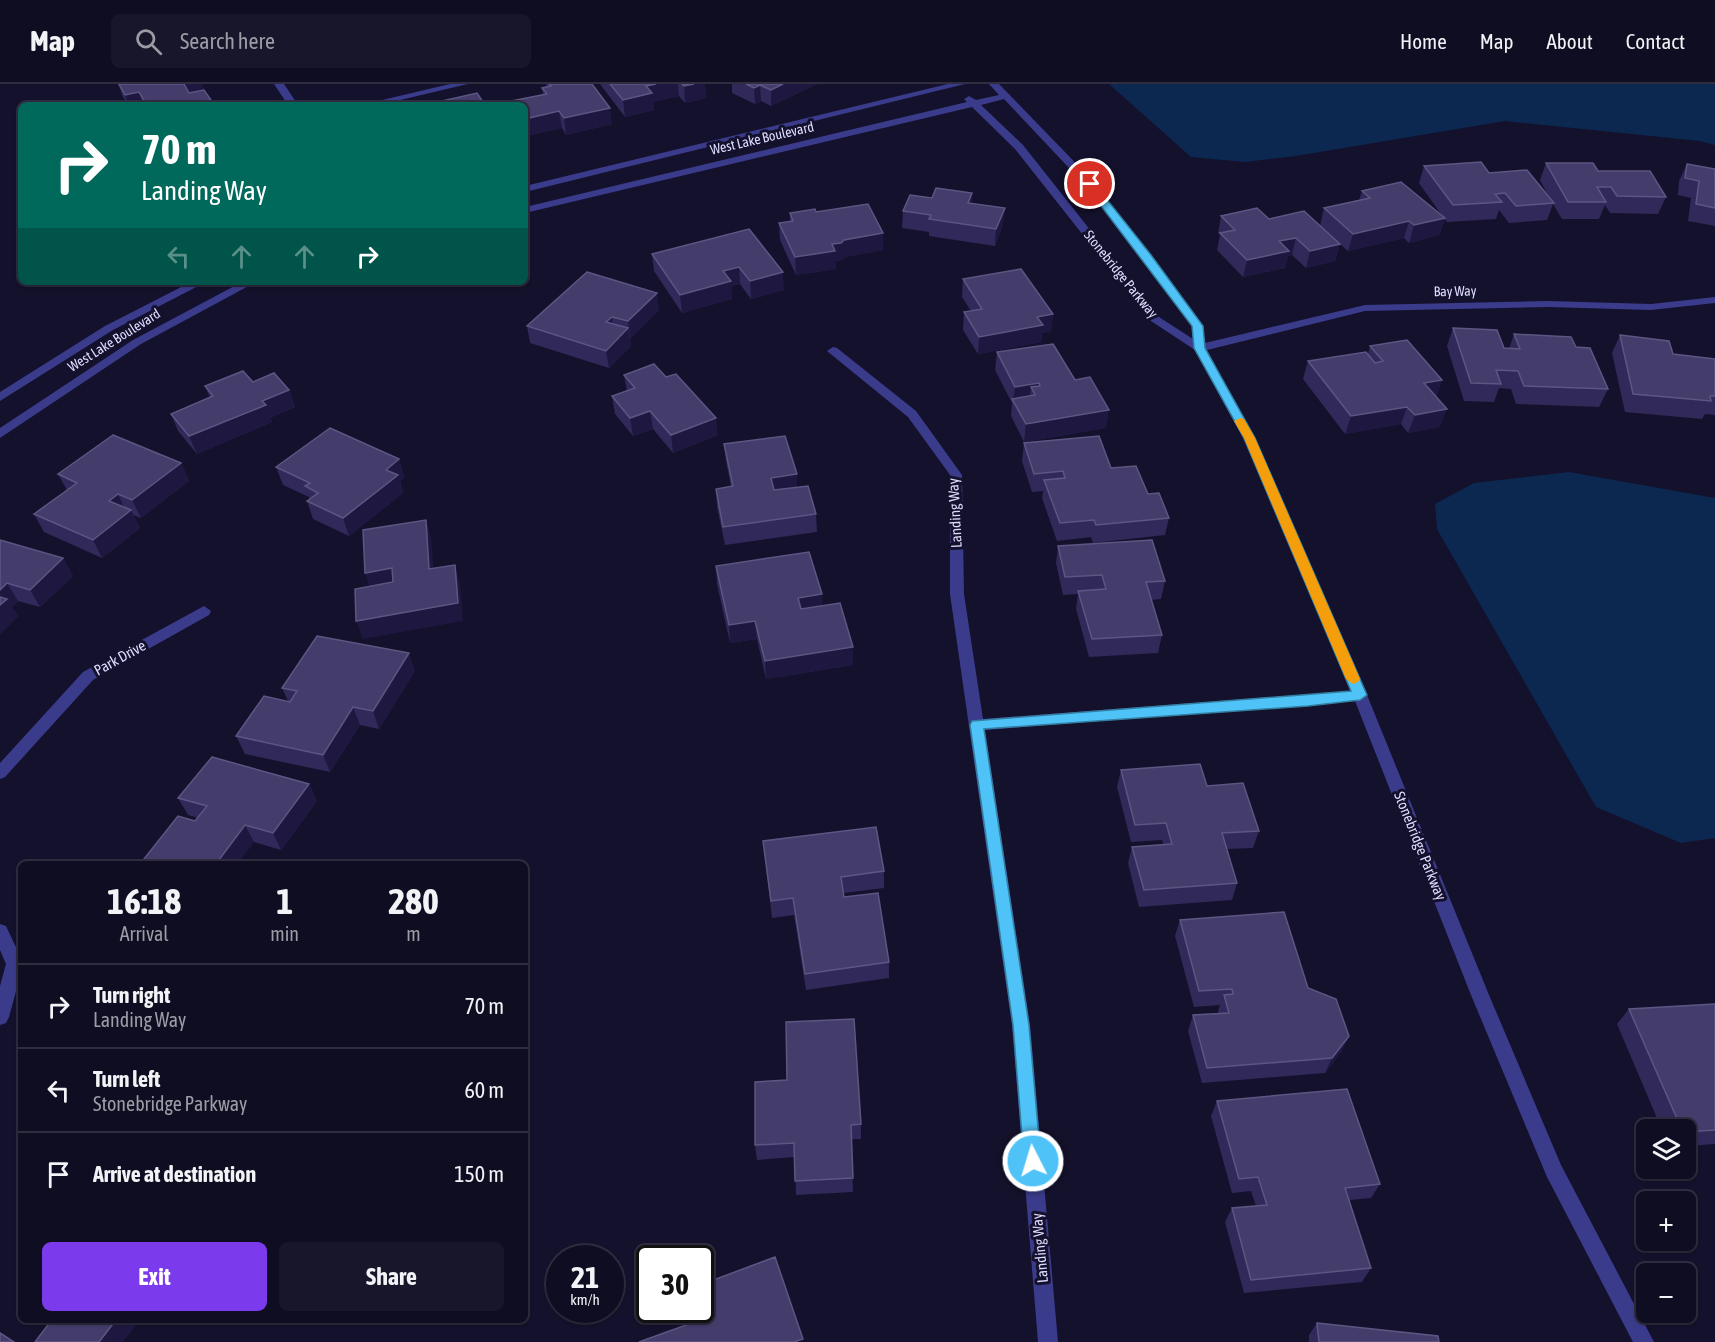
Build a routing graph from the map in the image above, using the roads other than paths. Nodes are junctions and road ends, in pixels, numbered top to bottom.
1 (279, 84) edge
2 (464, 84) edge
3 (956, 84) edge
4 (994, 84) edge
5 (1006, 96) junction
6 (291, 102) edge
7 (380, 102) edge
8 (973, 103) junction
9 (528, 188) edge
10 (528, 209) edge
11 (194, 285) edge
12 (243, 285) edge
13 (1715, 300) edge
14 (1200, 348) junction
15 (833, 351) dead end
16 (0, 397) edge
17 (0, 434) edge
18 (204, 611) dead end
19 (1360, 695) junction
20 (977, 725) junction
21 (0, 774) edge
22 (0, 931) edge
23 (0, 1017) edge
24 (1048, 1342) edge
25 (1644, 1342) edge

1 - 6 street
2 - 7 street
3 - 8 street, Stonebridge Parkway
3 - 9 street, West Lake Boulevard
4 - 5 street, Stonebridge Parkway
5 - 8 street, West Lake Boulevard
5 - 14 street, Stonebridge Parkway
8 - 10 street, West Lake Boulevard
8 - 14 street, Stonebridge Parkway
11 - 16 street, West Lake Boulevard
12 - 17 street, West Lake Boulevard
13 - 14 street, Bay Way
14 - 19 street, Stonebridge Parkway
15 - 20 street, Landing Way
18 - 21 street, Park Drive
19 - 20 street
19 - 25 street, Stonebridge Parkway
20 - 24 street, Landing Way
22 - 23 street

